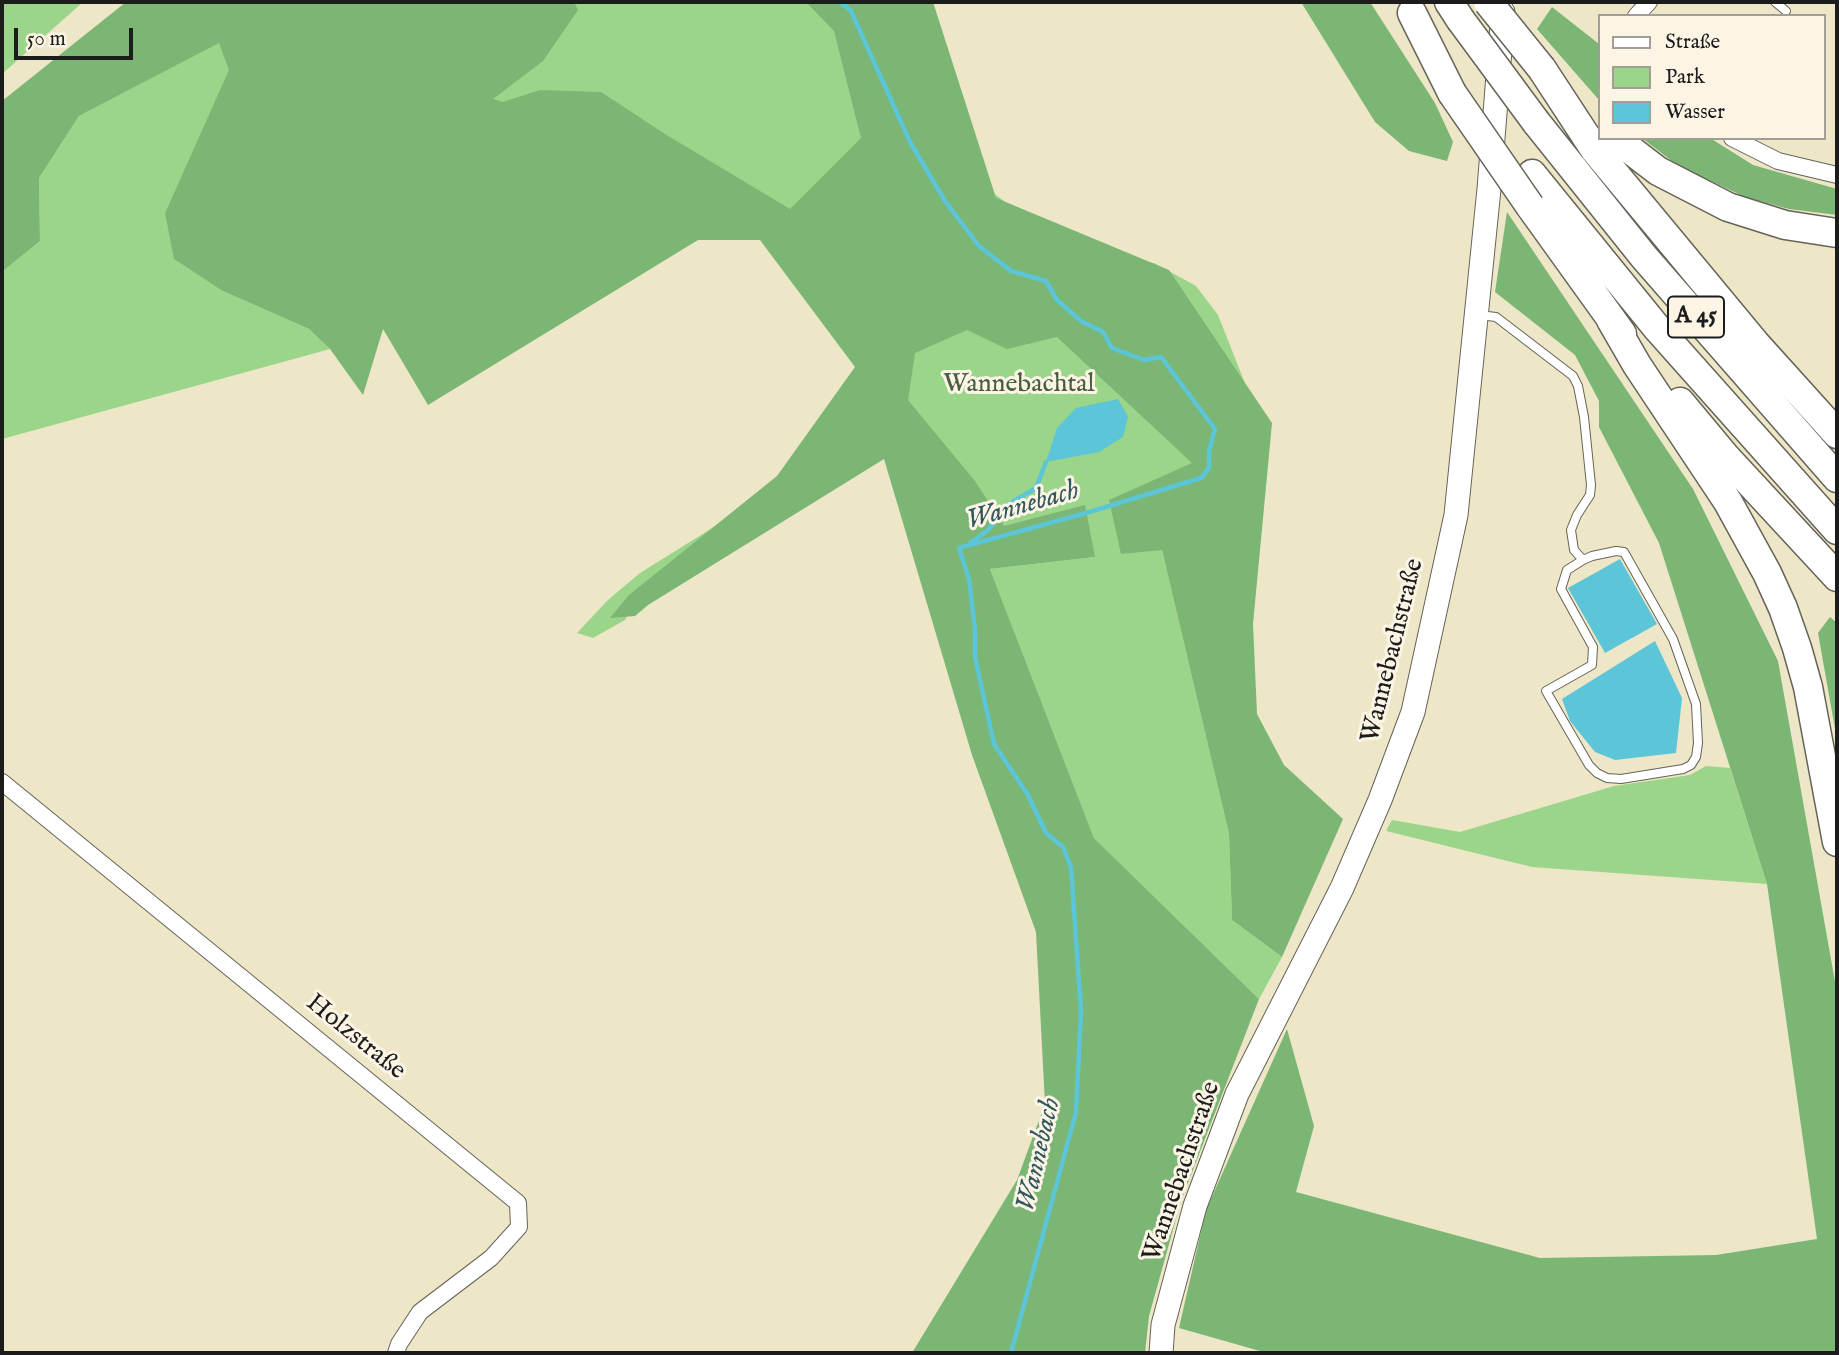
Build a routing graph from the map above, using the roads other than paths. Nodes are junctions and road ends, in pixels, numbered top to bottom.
1 (1488, 2) edge
2 (1504, 2) edge
3 (1775, 2) edge
4 (1408, 8) edge
5 (1454, 10) edge
6 (1786, 11) dead end
7 (1542, 69) junction
8 (1453, 82) junction
9 (1598, 123) edge
10 (1618, 140) edge
11 (1757, 144) edge
12 (1837, 175) edge
13 (1837, 233) edge
14 (1476, 314) junction
15 (1611, 320) junction
16 (1837, 434) edge
17 (1837, 478) edge
18 (1837, 530) edge
19 (1583, 560) junction
20 (1837, 577) edge
21 (2, 782) edge
22 (1837, 842) edge
23 (396, 1353) edge
24 (1161, 1353) edge

1 - 7 highway, bridge
2 - 14 main road, Wannebachstraße
3 - 6 lane
4 - 8 highway, A 45
5 - 17 highway, A 45, bridge
7 - 9 highway
7 - 16 highway
8 - 15 highway, bridge
8 - 18 highway, A 45
10 - 13 highway
11 - 12 street
14 - 19 lane
14 - 24 main road, Wannebachstraße
15 - 20 highway
15 - 22 highway
19 - 19 lane
21 - 23 street, Holzstraße

